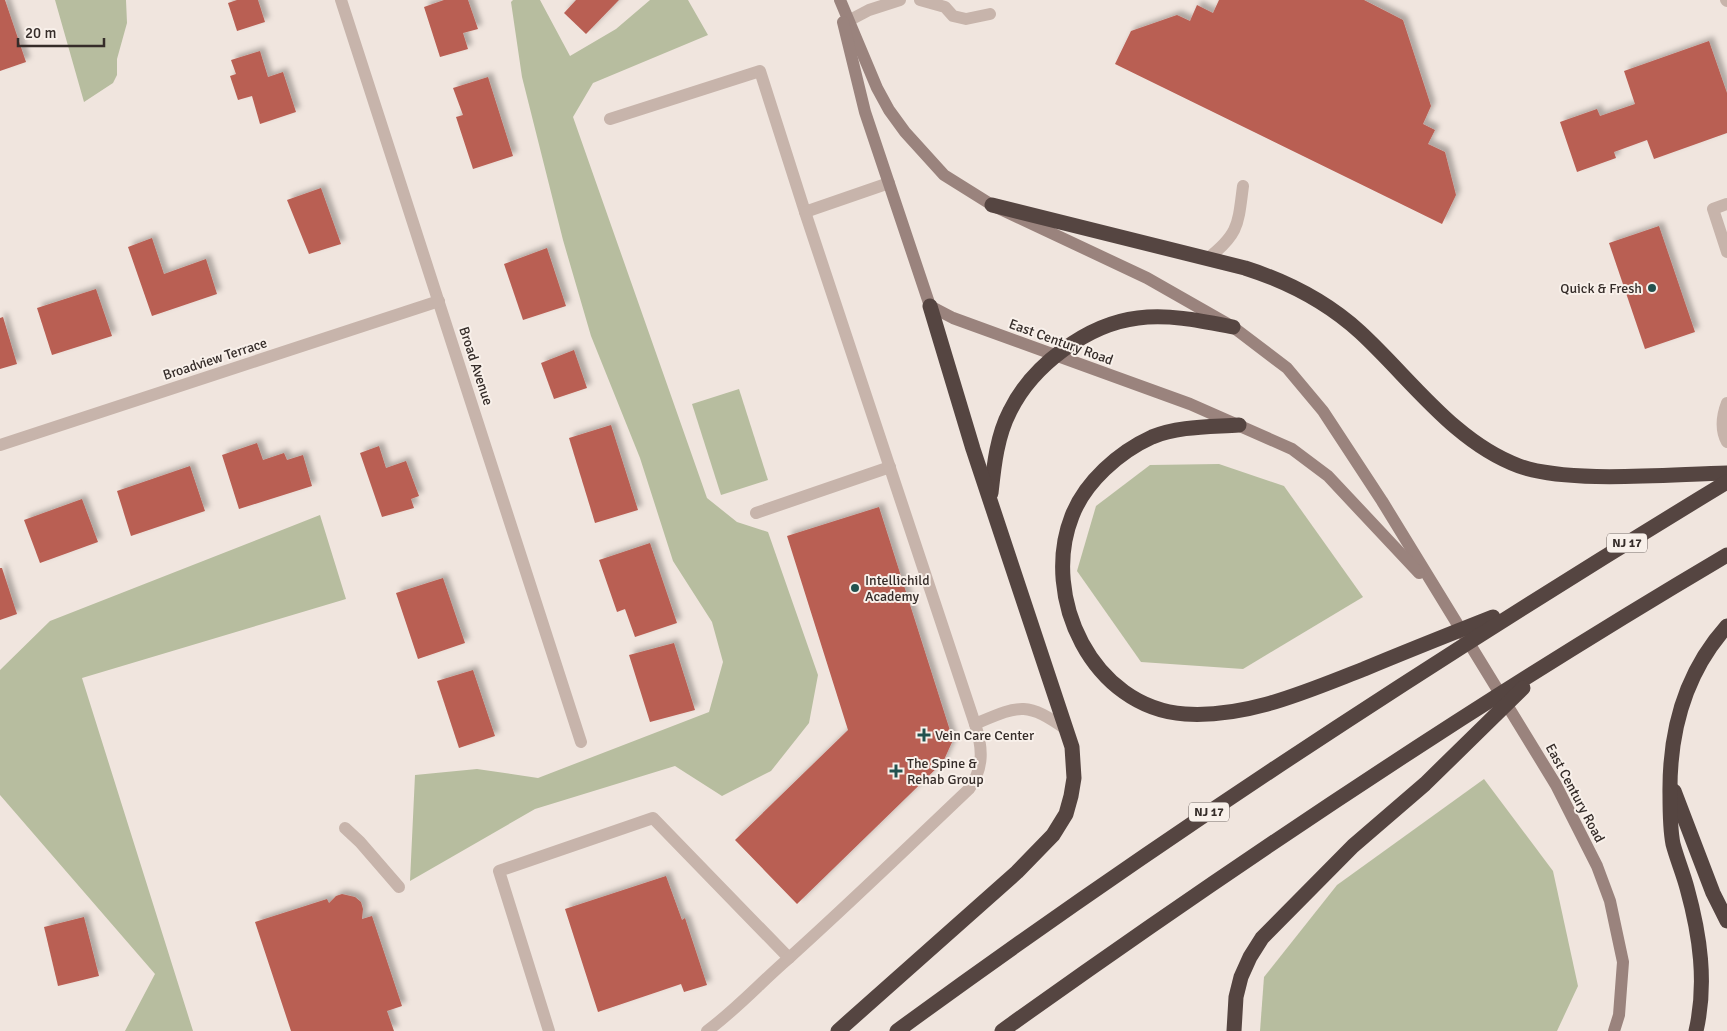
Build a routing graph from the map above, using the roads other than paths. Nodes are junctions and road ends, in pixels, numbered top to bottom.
1 (341, 0) edge
2 (839, 0) edge
3 (900, 0) edge
4 (920, 0) edge
5 (990, 14) dead end
6 (850, 20) junction
7 (610, 119) dead end
8 (889, 183) junction
9 (1243, 186) dead end
10 (1727, 204) edge
11 (992, 205) junction
12 (805, 212) junction
13 (1727, 252) edge
14 (1206, 259) junction
15 (439, 301) junction
16 (930, 306) junction
17 (1233, 327) junction
18 (1057, 356) junction
19 (1727, 403) edge
20 (1239, 425) junction
21 (1727, 442) edge
22 (0, 445) edge
23 (890, 467) junction
24 (1727, 473) edge
25 (1727, 482) edge
26 (990, 497) junction
27 (756, 513) dead end
28 (1727, 555) edge
29 (1436, 591) junction
30 (1527, 603) junction
31 (1727, 626) edge
32 (1545, 666) junction
33 (976, 724) junction
34 (1067, 730) junction
35 (580, 742) dead end
36 (1670, 780) junction
37 (345, 828) dead end
38 (399, 887) dead end
39 (1727, 921) edge
40 (789, 958) junction
41 (549, 1031) edge
42 (707, 1031) edge
43 (838, 1031) edge
44 (897, 1031) edge
45 (1002, 1031) edge
46 (1234, 1031) edge
47 (1614, 1031) edge
48 (1696, 1031) edge

1 - 15 street, Broad Avenue
2 - 6 street, East Century Road
2 - 8 street, East Century Road
3 - 6 street
4 - 5 street
6 - 11 street, East Century Road
7 - 12 street
8 - 12 street
8 - 16 street, East Century Road
9 - 14 street
10 - 13 street
11 - 14 highway
11 - 17 street, East Century Road
12 - 23 street
14 - 24 highway
15 - 22 street, Broadview Terrace
15 - 35 street, Broad Avenue
16 - 18 street, East Century Road
16 - 26 highway
17 - 18 highway
17 - 29 street, East Century Road
18 - 20 street, East Century Road
18 - 26 highway
19 - 21 street
20 - 29 street, East Century Road
20 - 30 highway
23 - 27 street
23 - 33 street
25 - 30 highway, NJ 17
26 - 34 highway
28 - 32 highway
29 - 47 street, East Century Road
30 - 44 highway, NJ 17
31 - 36 highway
32 - 45 highway
32 - 46 highway
33 - 34 street
33 - 40 street
34 - 43 highway
36 - 39 highway
36 - 48 highway
37 - 38 street
40 - 41 street
40 - 42 street

